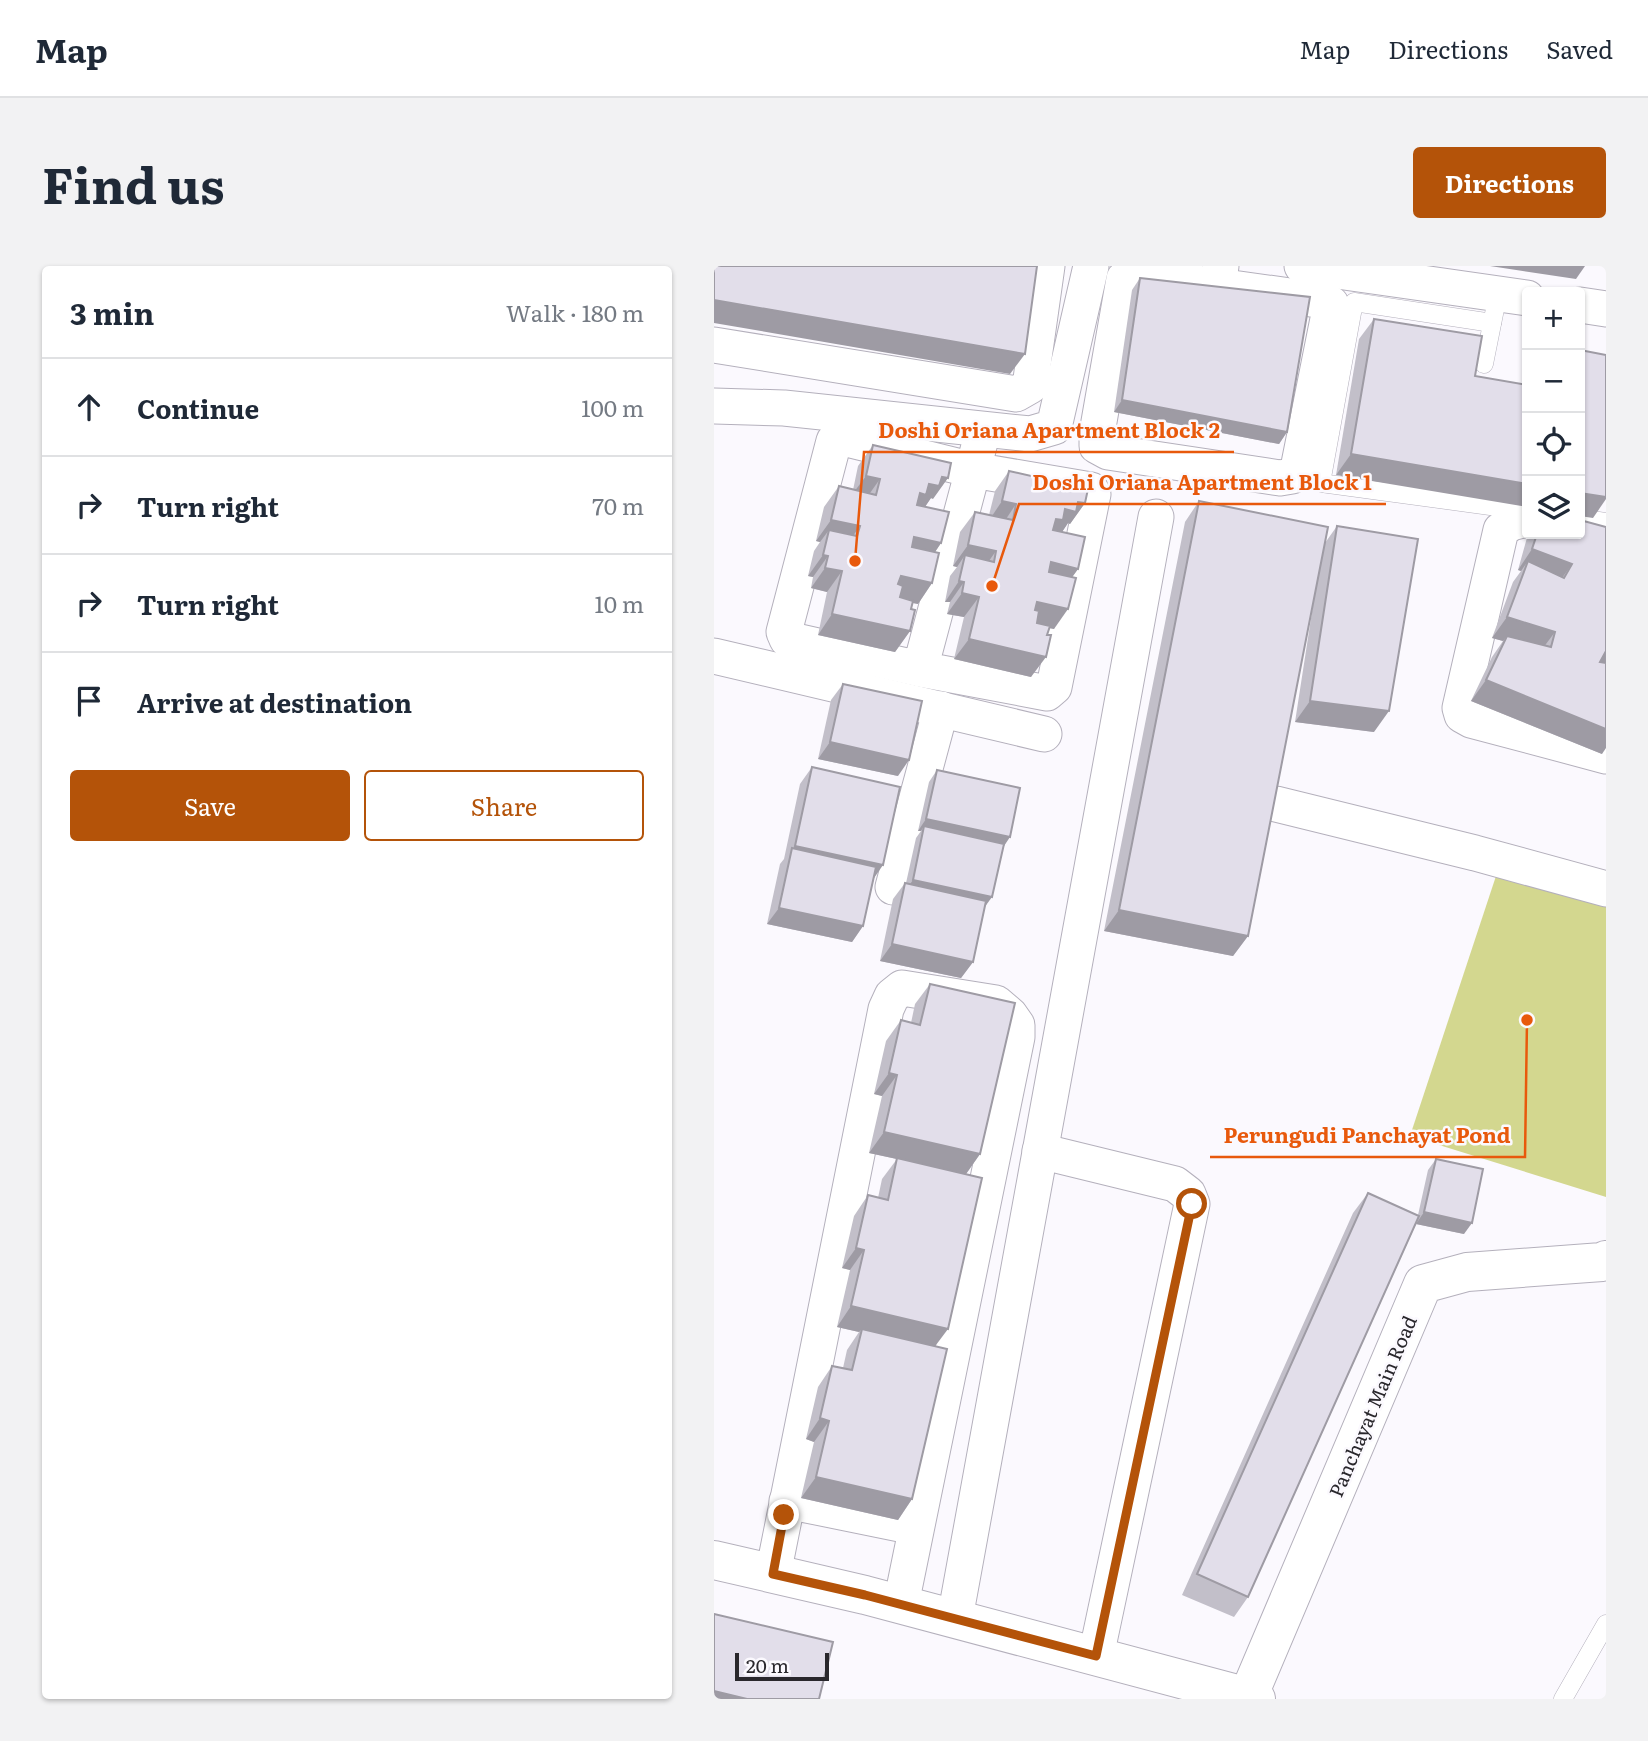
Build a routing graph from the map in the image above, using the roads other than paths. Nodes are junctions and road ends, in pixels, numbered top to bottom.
1 (1047, 266) edge
2 (1091, 266) edge
3 (1305, 266) edge
4 (1219, 276) edge
5 (1448, 276) edge
6 (1506, 305) edge
7 (1585, 306) edge
8 (1606, 309) edge
9 (714, 345) edge
10 (1484, 364) edge
11 (714, 406) edge
12 (983, 430) junction
13 (973, 470) junction
14 (1522, 510) edge
15 (1156, 517) dead end
16 (1585, 519) edge
17 (1522, 520) edge
18 (1606, 522) edge
19 (1585, 537) edge
20 (1606, 543) edge
21 (714, 656) edge
22 (920, 669) junction
23 (941, 709) junction
24 (1044, 734) dead end
25 (1606, 756) edge
26 (1276, 804) edge
27 (893, 887) dead end
28 (1606, 889) edge
29 (1040, 1151) junction
30 (1606, 1260) edge
31 (787, 1500) junction
32 (915, 1527) junction
33 (714, 1560) edge
34 (773, 1574) junction
35 (901, 1604) junction
36 (955, 1618) junction
37 (1606, 1624) edge
38 (1096, 1656) junction
39 (1250, 1698) edge
40 (1563, 1699) edge

1 - 9 street
2 - 12 street
3 - 5 street
4 - 4 street
5 - 6 street
6 - 10 lane
6 - 14 lane
7 - 8 street
11 - 12 street
12 - 13 street
13 - 22 street
13 - 22 street
13 - 22 street
15 - 29 street
16 - 18 lane
17 - 25 street
19 - 20 street
21 - 23 street
23 - 24 street
23 - 27 street
26 - 28 street
29 - 36 street
29 - 38 street
30 - 39 street, Panchayat Main Road
31 - 32 street
31 - 32 street
31 - 34 street
32 - 35 street
33 - 34 street
34 - 35 street
35 - 36 street
36 - 38 street
37 - 40 lane
38 - 39 street

